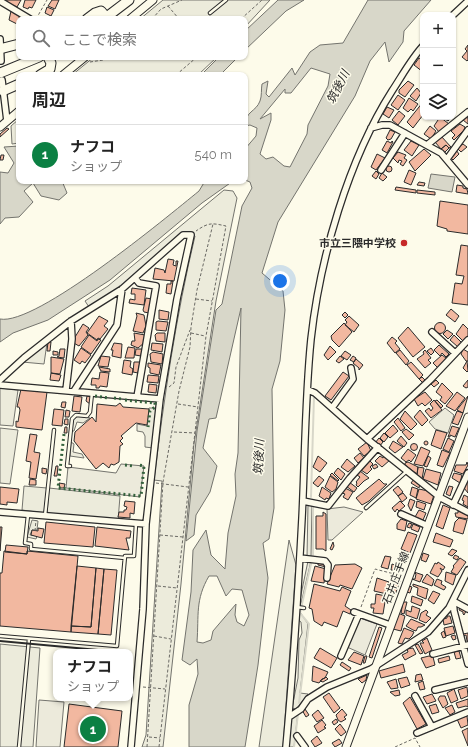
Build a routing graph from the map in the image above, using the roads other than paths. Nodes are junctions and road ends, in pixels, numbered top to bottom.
1 (128, 0) edge
2 (153, 0) edge
3 (226, 0) edge
4 (0, 1) edge
5 (468, 1) edge
6 (456, 12) edge
7 (210, 13) dead end
8 (25, 16) edge
9 (91, 16) edge
10 (104, 16) edge
11 (108, 16) edge
12 (134, 16) edge
13 (0, 39) edge
14 (16, 45) edge
15 (422, 48) edge
16 (0, 49) edge
17 (33, 60) edge
18 (50, 60) edge
19 (85, 60) edge
20 (1, 61) edge
21 (45, 72) edge
22 (67, 72) edge
23 (1, 77) edge
24 (16, 85) edge
25 (3, 91) junction
26 (468, 112) edge
27 (16, 114) edge
28 (7, 121) junction
29 (0, 127) edge
30 (371, 128) junction
31 (468, 130) edge
32 (405, 133) junction
33 (426, 145) junction
34 (447, 159) junction
35 (381, 170) dead end
36 (468, 185) edge
37 (135, 278) junction
38 (122, 289) junction
39 (71, 321) junction
40 (432, 332) dead end
41 (468, 340) edge
42 (455, 353) junction
43 (351, 368) dead end
44 (0, 380) edge
45 (0, 385) edge
46 (66, 390) junction
47 (308, 390) junction
48 (74, 391) junction
49 (92, 393) junction
50 (160, 396) junction
51 (138, 397) junction
52 (332, 408) junction
53 (468, 417) edge
54 (54, 430) dead end
55 (367, 439) junction
56 (378, 447) junction
57 (70, 466) dead end
58 (407, 470) junction
59 (468, 473) edge
60 (439, 496) junction
61 (303, 501) junction
62 (453, 505) junction
63 (366, 508) dead end
64 (0, 512) edge
65 (468, 512) edge
66 (401, 514) dead end
67 (28, 515) junction
68 (45, 516) junction
69 (136, 523) junction
70 (146, 524) junction
71 (428, 526) junction
72 (125, 558) junction
73 (300, 558) junction
74 (468, 570) edge
75 (326, 578) dead end
76 (453, 601) junction
77 (297, 607) junction
78 (304, 608) dead end
79 (468, 609) edge
80 (390, 625) junction
81 (0, 636) edge
82 (29, 639) junction
83 (466, 645) edge
84 (434, 654) dead end
85 (341, 656) dead end
86 (468, 664) edge
87 (374, 667) junction
88 (468, 682) edge
89 (435, 690) dead end
90 (415, 696) dead end
91 (468, 712) edge
92 (289, 717) junction
93 (432, 727) junction
94 (418, 733) dead end
95 (297, 736) dead end
96 (19, 747) edge
97 (131, 747) edge
98 (286, 747) edge
99 (305, 747) edge
100 (346, 747) edge

1 - 11 highway
2 - 12 street
3 - 7 lane
4 - 8 street
5 - 6 street
9 - 10 highway
13 - 16 street
14 - 16 highway
15 - 30 street
16 - 20 street
17 - 23 highway
18 - 21 highway
19 - 22 street
23 - 25 street
24 - 25 highway
25 - 28 street
26 - 33 street
27 - 28 street
28 - 29 street
30 - 32 street
30 - 47 street
31 - 34 street
32 - 33 street
32 - 35 street
33 - 34 street
34 - 36 street
37 - 38 street
37 - 50 street
37 - 51 street
38 - 39 street
38 - 48 street
39 - 44 street
39 - 46 street
40 - 42 street
41 - 42 street
42 - 55 street
43 - 52 street
45 - 46 street
46 - 48 street
47 - 52 street
47 - 61 street
48 - 49 street
49 - 51 street
49 - 57 lane
50 - 51 street
50 - 70 street
52 - 55 street
53 - 60 street, 石井庄手線
54 - 68 lane
55 - 56 street
56 - 58 street
56 - 61 street
58 - 60 street
58 - 63 lane
59 - 62 street
60 - 62 street
60 - 71 street, 石井庄手線
61 - 73 street
62 - 65 street
64 - 67 street
66 - 71 street
67 - 68 street
67 - 72 lane
68 - 69 street
69 - 70 street
69 - 72 lane
70 - 97 street
71 - 80 street, 石井庄手線
72 - 82 lane
73 - 75 street
73 - 77 street
74 - 76 street
76 - 79 street
76 - 83 street
76 - 87 street
77 - 78 lane
77 - 92 street
80 - 85 street
80 - 87 street, 石井庄手線
81 - 82 lane
82 - 96 lane
83 - 84 street
83 - 86 street
87 - 92 street
87 - 100 street, 石井庄手線
88 - 89 street
90 - 93 street
91 - 93 street
92 - 98 street
93 - 94 street
95 - 99 street

